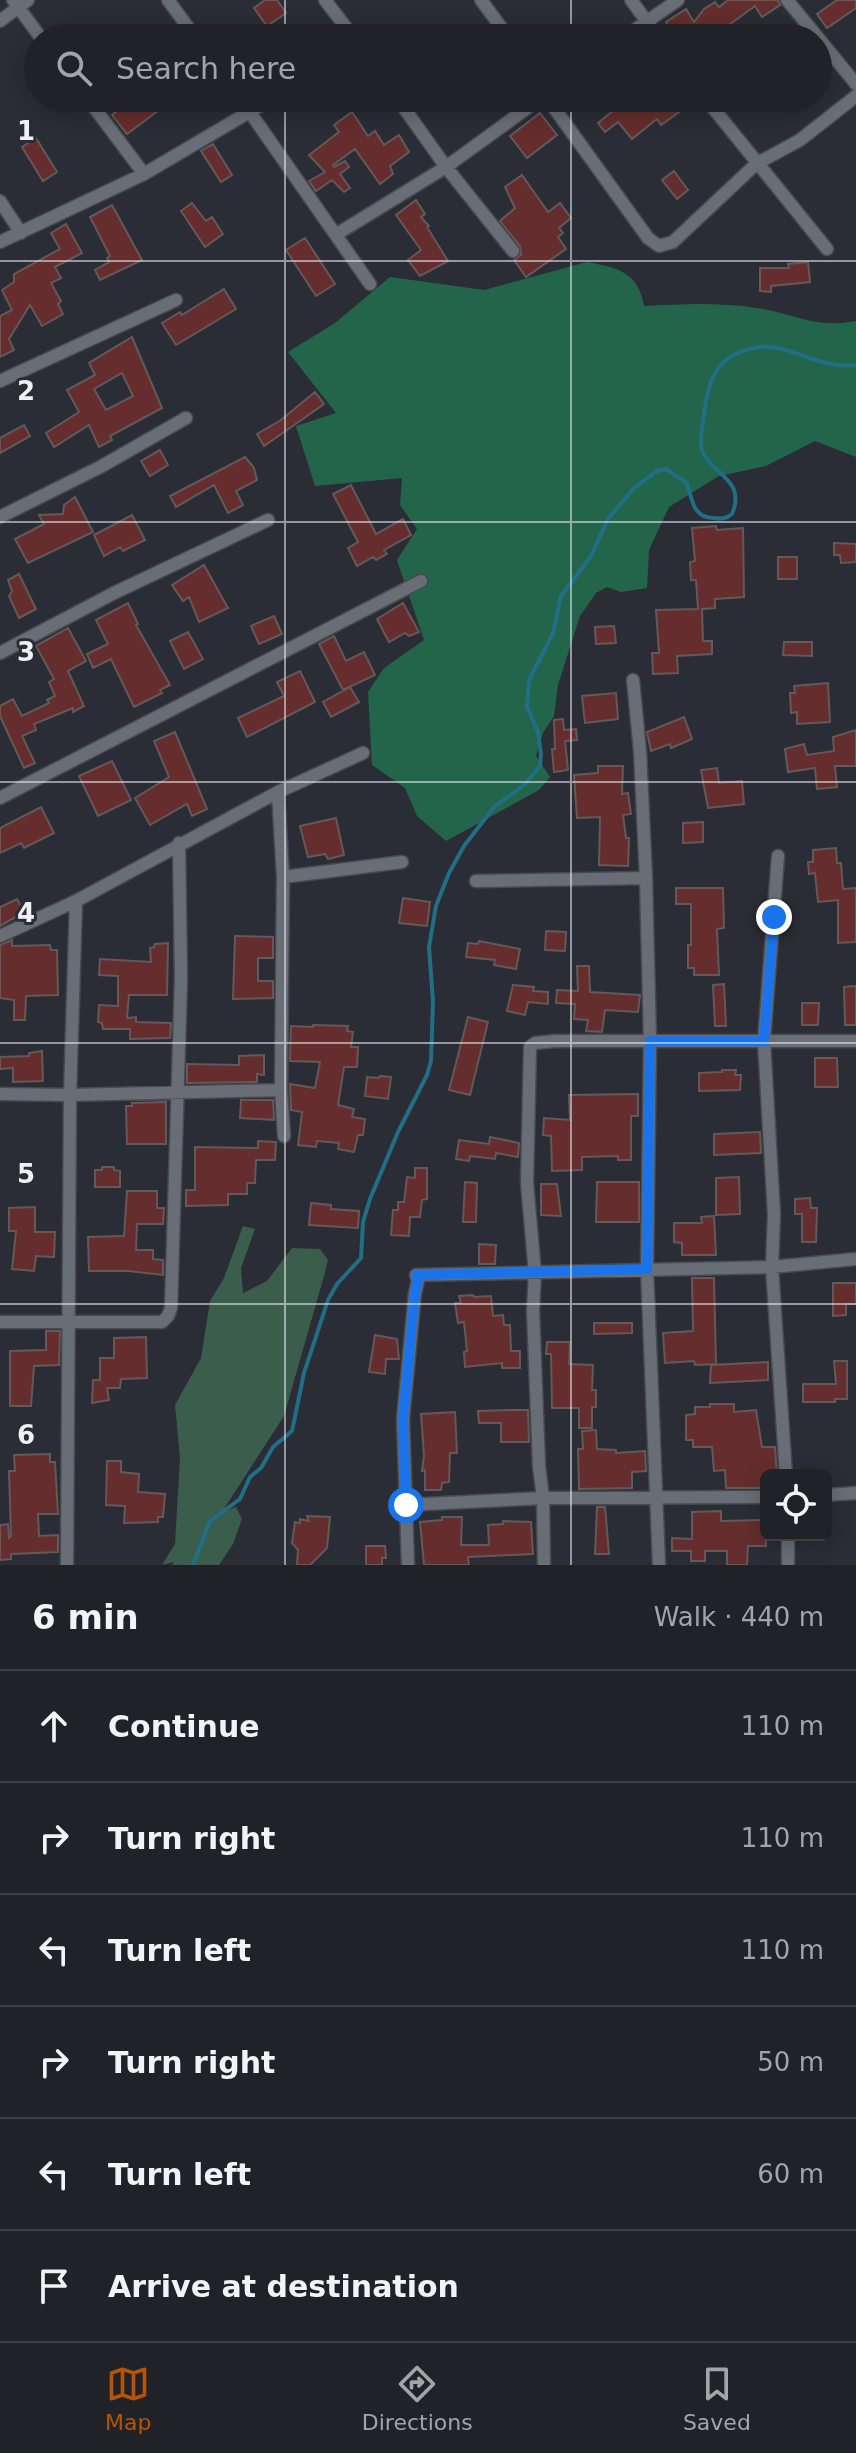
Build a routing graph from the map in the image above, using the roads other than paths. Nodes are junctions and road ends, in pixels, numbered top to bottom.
1 (168, 0) edge
2 (481, 0) edge
3 (631, 0) edge
4 (678, 0) edge
5 (787, 0) edge
6 (329, 1) edge
7 (20, 2) edge
8 (0, 21) edge
9 (646, 21) junction
10 (33, 24) edge
11 (186, 24) edge
12 (345, 24) edge
13 (499, 24) edge
14 (642, 24) edge
15 (648, 24) edge
16 (807, 24) edge
17 (832, 55) edge
18 (856, 84) edge
19 (856, 96) edge
20 (98, 112) edge
21 (407, 112) edge
22 (524, 112) edge
23 (554, 112) edge
24 (716, 112) edge
25 (250, 113) joint
26 (756, 164) junction
27 (446, 167) junction
28 (144, 174) junction
29 (0, 201) edge
30 (21, 233) junction
31 (337, 234) junction
32 (0, 242) edge
33 (827, 249) dead end
34 (513, 251) dead end
35 (370, 284) dead end
36 (176, 300) dead end
37 (0, 381) edge
38 (186, 418) dead end
39 (0, 517) edge
40 (268, 520) dead end
41 (421, 581) dead end
42 (0, 653) edge
43 (633, 680) dead end
44 (363, 753) dead end
45 (278, 792) junction
46 (0, 798) edge
47 (179, 843) junction
48 (778, 856) dead end
49 (402, 862) dead end
50 (283, 877) junction
51 (646, 878) junction
52 (476, 881) dead end
53 (76, 901) junction
54 (1, 934) edge
55 (650, 1041) junction
56 (764, 1041) junction
57 (856, 1041) edge
58 (281, 1090) junction
59 (0, 1094) edge
60 (178, 1094) junction
61 (70, 1095) junction
62 (284, 1136) dead end
63 (856, 1259) edge
64 (772, 1267) junction
65 (647, 1269) junction
66 (535, 1273) junction
67 (69, 1321) junction
68 (0, 1322) edge
69 (786, 1469) edge
70 (856, 1493) edge
71 (832, 1495) edge
72 (760, 1497) edge
73 (543, 1498) junction
74 (656, 1499) junction
75 (406, 1505) junction
76 (788, 1541) edge
77 (67, 1565) edge
78 (408, 1565) edge
79 (544, 1565) edge
80 (659, 1565) edge
81 (788, 1565) edge

1 - 11 street
2 - 13 street
3 - 9 street
4 - 9 street
5 - 16 street
6 - 12 street
7 - 8 street
7 - 10 street
9 - 14 street
9 - 15 street
17 - 18 street
19 - 26 street
20 - 28 street
21 - 27 street
22 - 27 street
23 - 26 street
24 - 26 street
25 - 28 street
25 - 31 street
26 - 33 street
27 - 31 street
27 - 34 street
28 - 30 street
29 - 30 street
30 - 32 street
31 - 35 street
36 - 37 street
38 - 39 street
40 - 42 street
41 - 46 street
43 - 51 street
44 - 45 street
45 - 47 street
45 - 50 street
47 - 53 street
47 - 60 street
48 - 56 street
49 - 50 street
50 - 58 street
51 - 52 street
51 - 55 street
53 - 54 street
53 - 61 street
55 - 56 street
55 - 65 street
55 - 66 street
56 - 57 street
56 - 64 street
58 - 60 street
58 - 62 street
59 - 61 street
60 - 61 street
60 - 67 street
61 - 67 street
63 - 64 street
64 - 65 street
64 - 69 street
65 - 66 street
65 - 74 street
66 - 73 street
66 - 75 street
67 - 68 street
67 - 77 street
70 - 71 street
72 - 74 street
73 - 74 street
73 - 75 street
73 - 79 street
74 - 80 street
75 - 78 street
76 - 81 street

